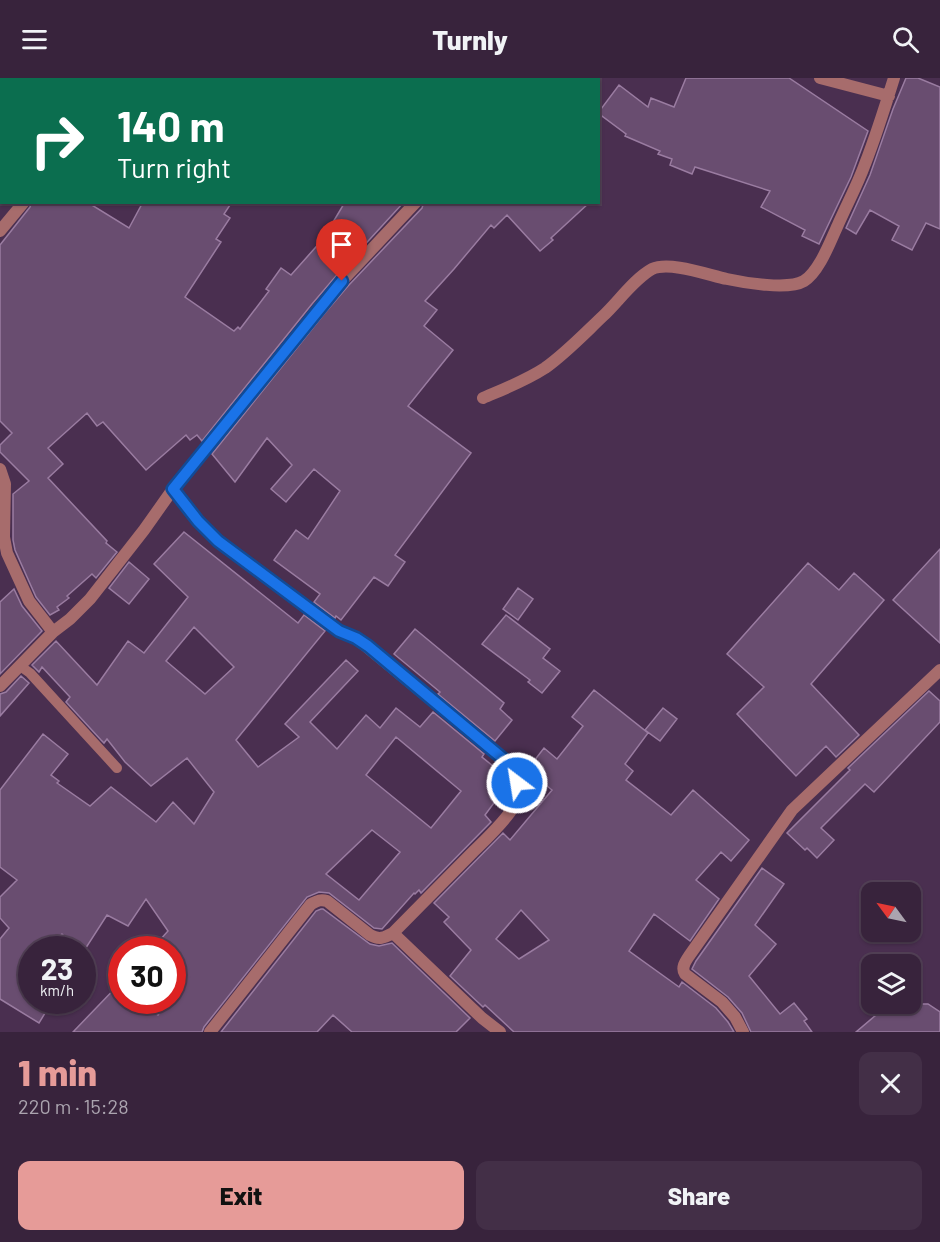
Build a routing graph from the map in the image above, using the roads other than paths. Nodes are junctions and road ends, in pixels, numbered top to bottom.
1 (820, 78) edge
2 (894, 78) edge
3 (889, 96) junction
4 (22, 204) edge
5 (414, 204) edge
6 (0, 231) edge
7 (483, 398) dead end
8 (0, 469) edge
9 (173, 489) junction
10 (53, 633) junction
11 (20, 666) junction
12 (940, 670) edge
13 (0, 686) edge
14 (117, 768) dead end
15 (393, 933) junction
16 (210, 1032) edge
17 (500, 1032) edge
18 (743, 1032) edge

1 - 3 street
2 - 3 street
3 - 7 street
4 - 6 street
5 - 9 street
8 - 10 street
9 - 10 street
9 - 15 street
10 - 11 street
11 - 13 street
11 - 14 lane
12 - 18 street
15 - 16 street
15 - 17 street

